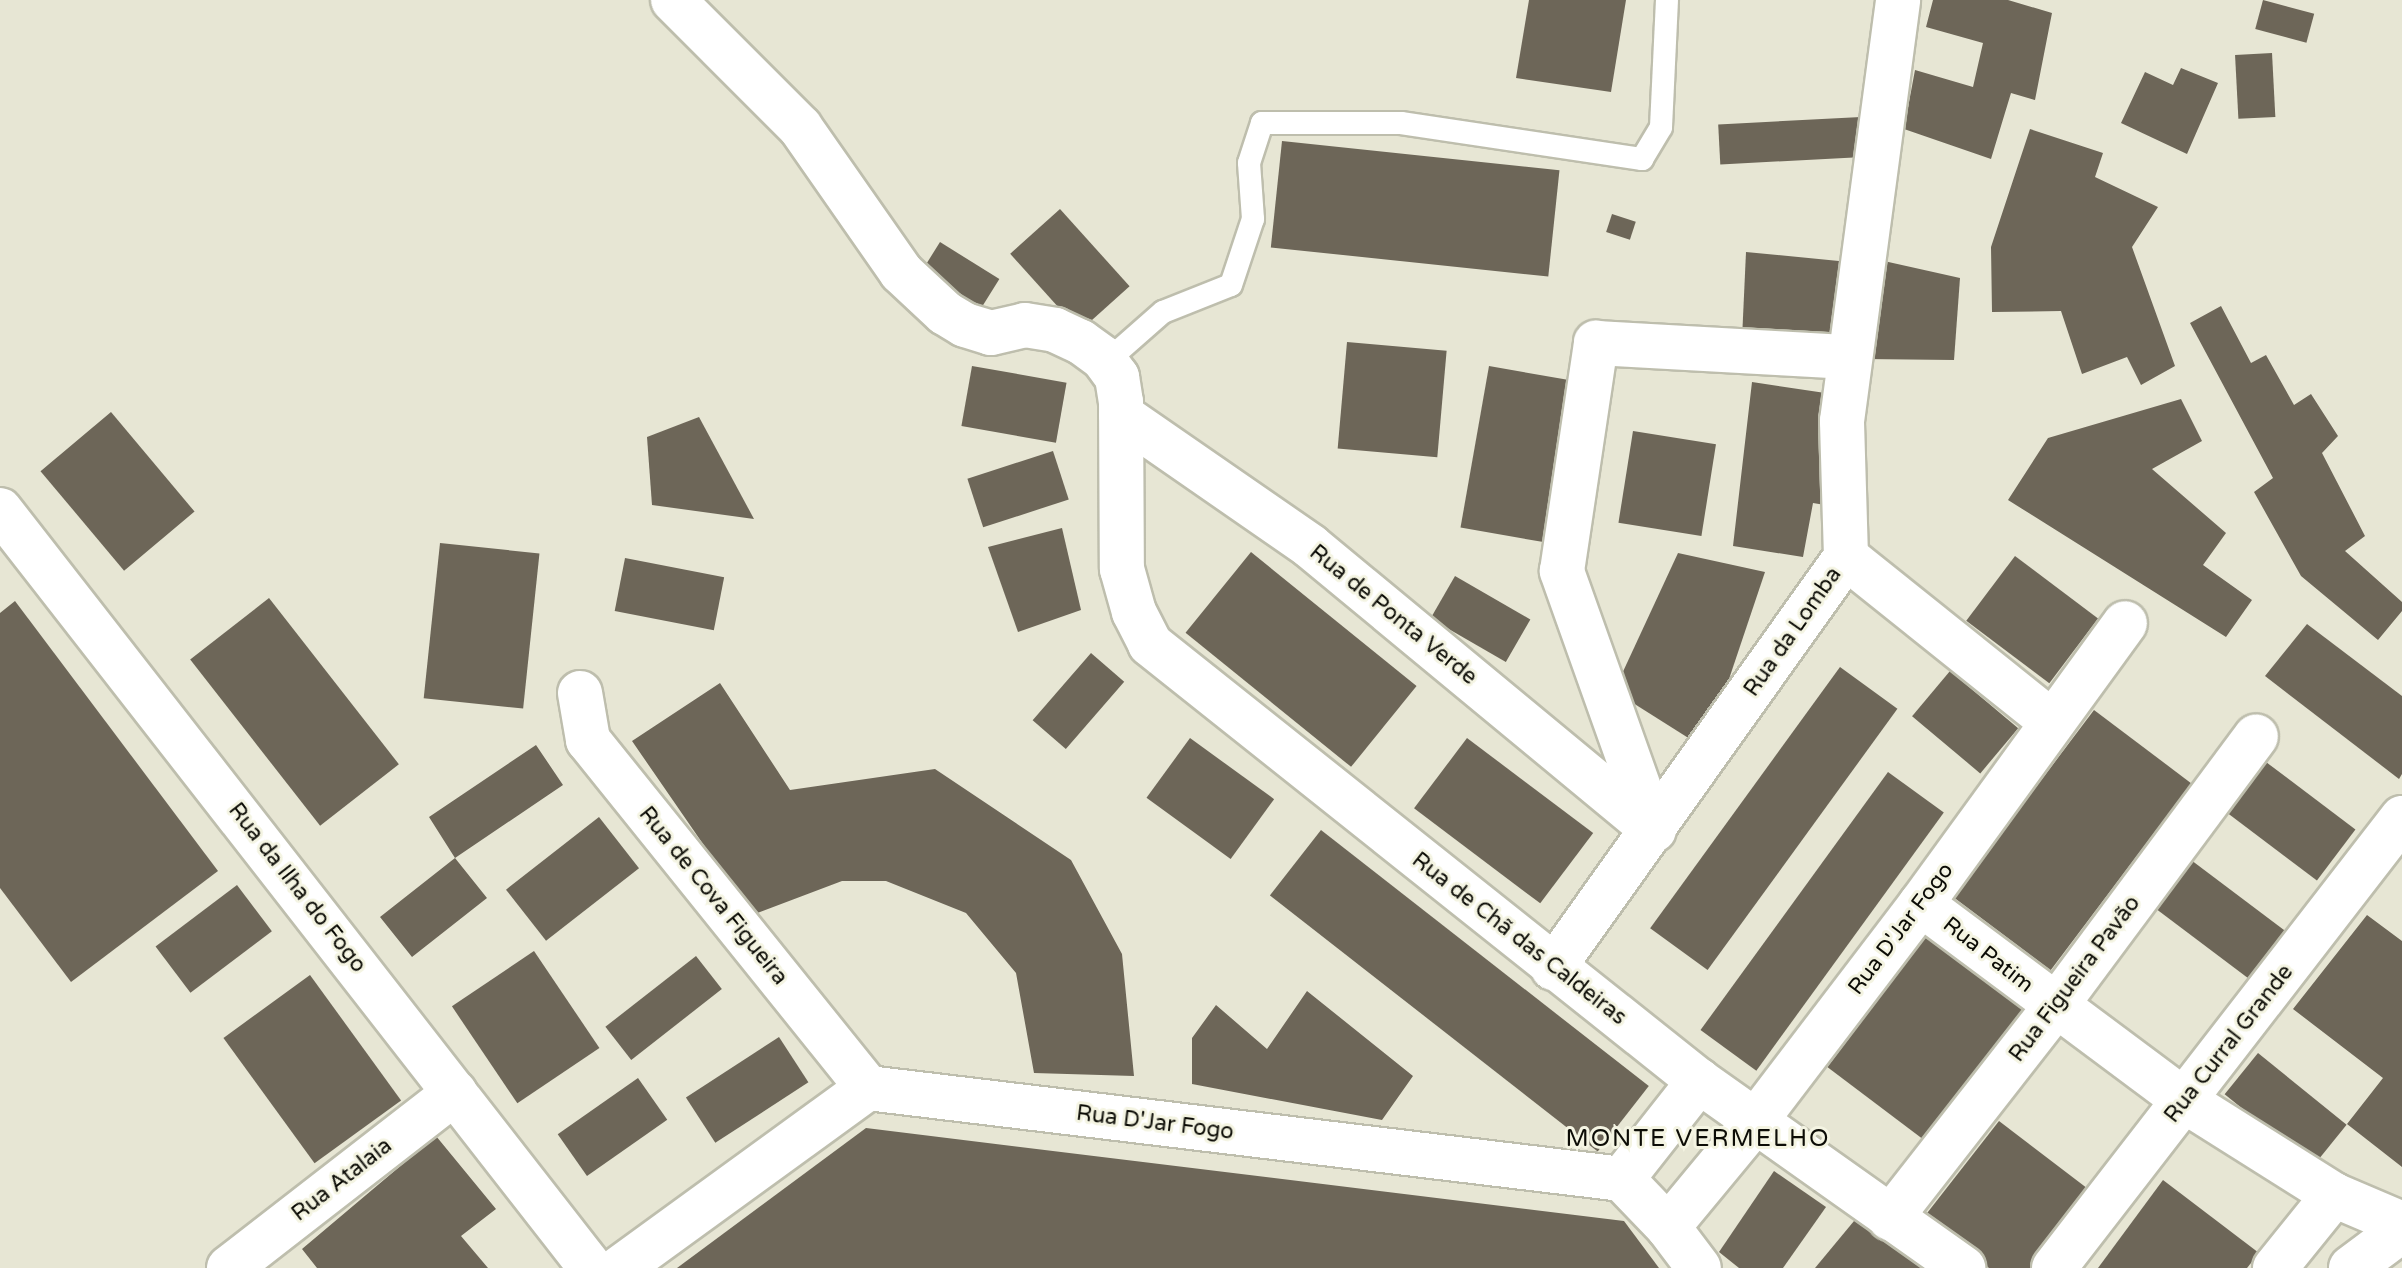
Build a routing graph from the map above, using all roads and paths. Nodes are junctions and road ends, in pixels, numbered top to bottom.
1 (673, 0) edge
2 (1667, 0) edge
3 (1898, 0) edge
4 (1850, 357) junction
5 (1106, 362) junction
6 (1121, 415) junction
7 (0, 510) edge
8 (1846, 557) junction
9 (2125, 623) dead end
10 (580, 693) dead end
11 (2051, 721) junction
12 (2256, 736) dead end
13 (2402, 818) edge
14 (1654, 830) junction
15 (1921, 904) junction
16 (1553, 968) junction
17 (2055, 1007) junction
18 (1699, 1081) junction
19 (868, 1088) junction
20 (455, 1093) junction
21 (2185, 1101) junction
22 (1754, 1123) junction
23 (1622, 1179) junction
24 (2334, 1195) junction
25 (1890, 1218) junction
26 (1668, 1227) junction
27 (2402, 1227) edge
28 (229, 1268) edge
29 (591, 1268) edge
30 (620, 1268) edge
31 (1699, 1268) edge
32 (1963, 1268) edge
33 (2054, 1268) edge
34 (2275, 1268) edge
35 (2351, 1268) edge

1 - 5 street
2 - 5 lane
3 - 4 street, Rua da Lomba
4 - 8 street, Rua da Lomba
4 - 14 street
5 - 6 street, Rua de Chã das Caldeiras
6 - 14 street, Rua de Ponta Verde
6 - 16 street, Rua de Chã das Caldeiras
7 - 20 street, Rua da Ilha do Fogo
8 - 11 street
8 - 14 street, Rua da Lomba
9 - 11 street, Rua D'Jar Fogo
10 - 19 street, Rua de Cova Figueira
11 - 15 street, Rua D'Jar Fogo
12 - 17 street, Rua Figueira Pavão
13 - 21 street, Rua Curral Grande
14 - 16 street, Rua da Lomba
15 - 17 street, Rua Patim
15 - 22 street, Rua D'Jar Fogo
16 - 18 street, Rua de Chã das Caldeiras
17 - 21 street, Rua Patim
17 - 25 street, Rua Figueira Pavão
18 - 22 street, Rua de Chã das Caldeiras
18 - 23 street
19 - 23 street, Rua D'Jar Fogo
19 - 30 street
20 - 28 street, Rua Atalaia
20 - 29 street, Rua da Ilha do Fogo
21 - 24 street, Rua Patim
21 - 33 street, Rua Curral Grande
22 - 25 street, Rua de Chã das Caldeiras
22 - 26 street, Rua D'Jar Fogo
23 - 26 street
24 - 27 street, Rua Patim
24 - 34 street
25 - 32 street, Rua de Chã das Caldeiras
26 - 31 street
27 - 35 street

